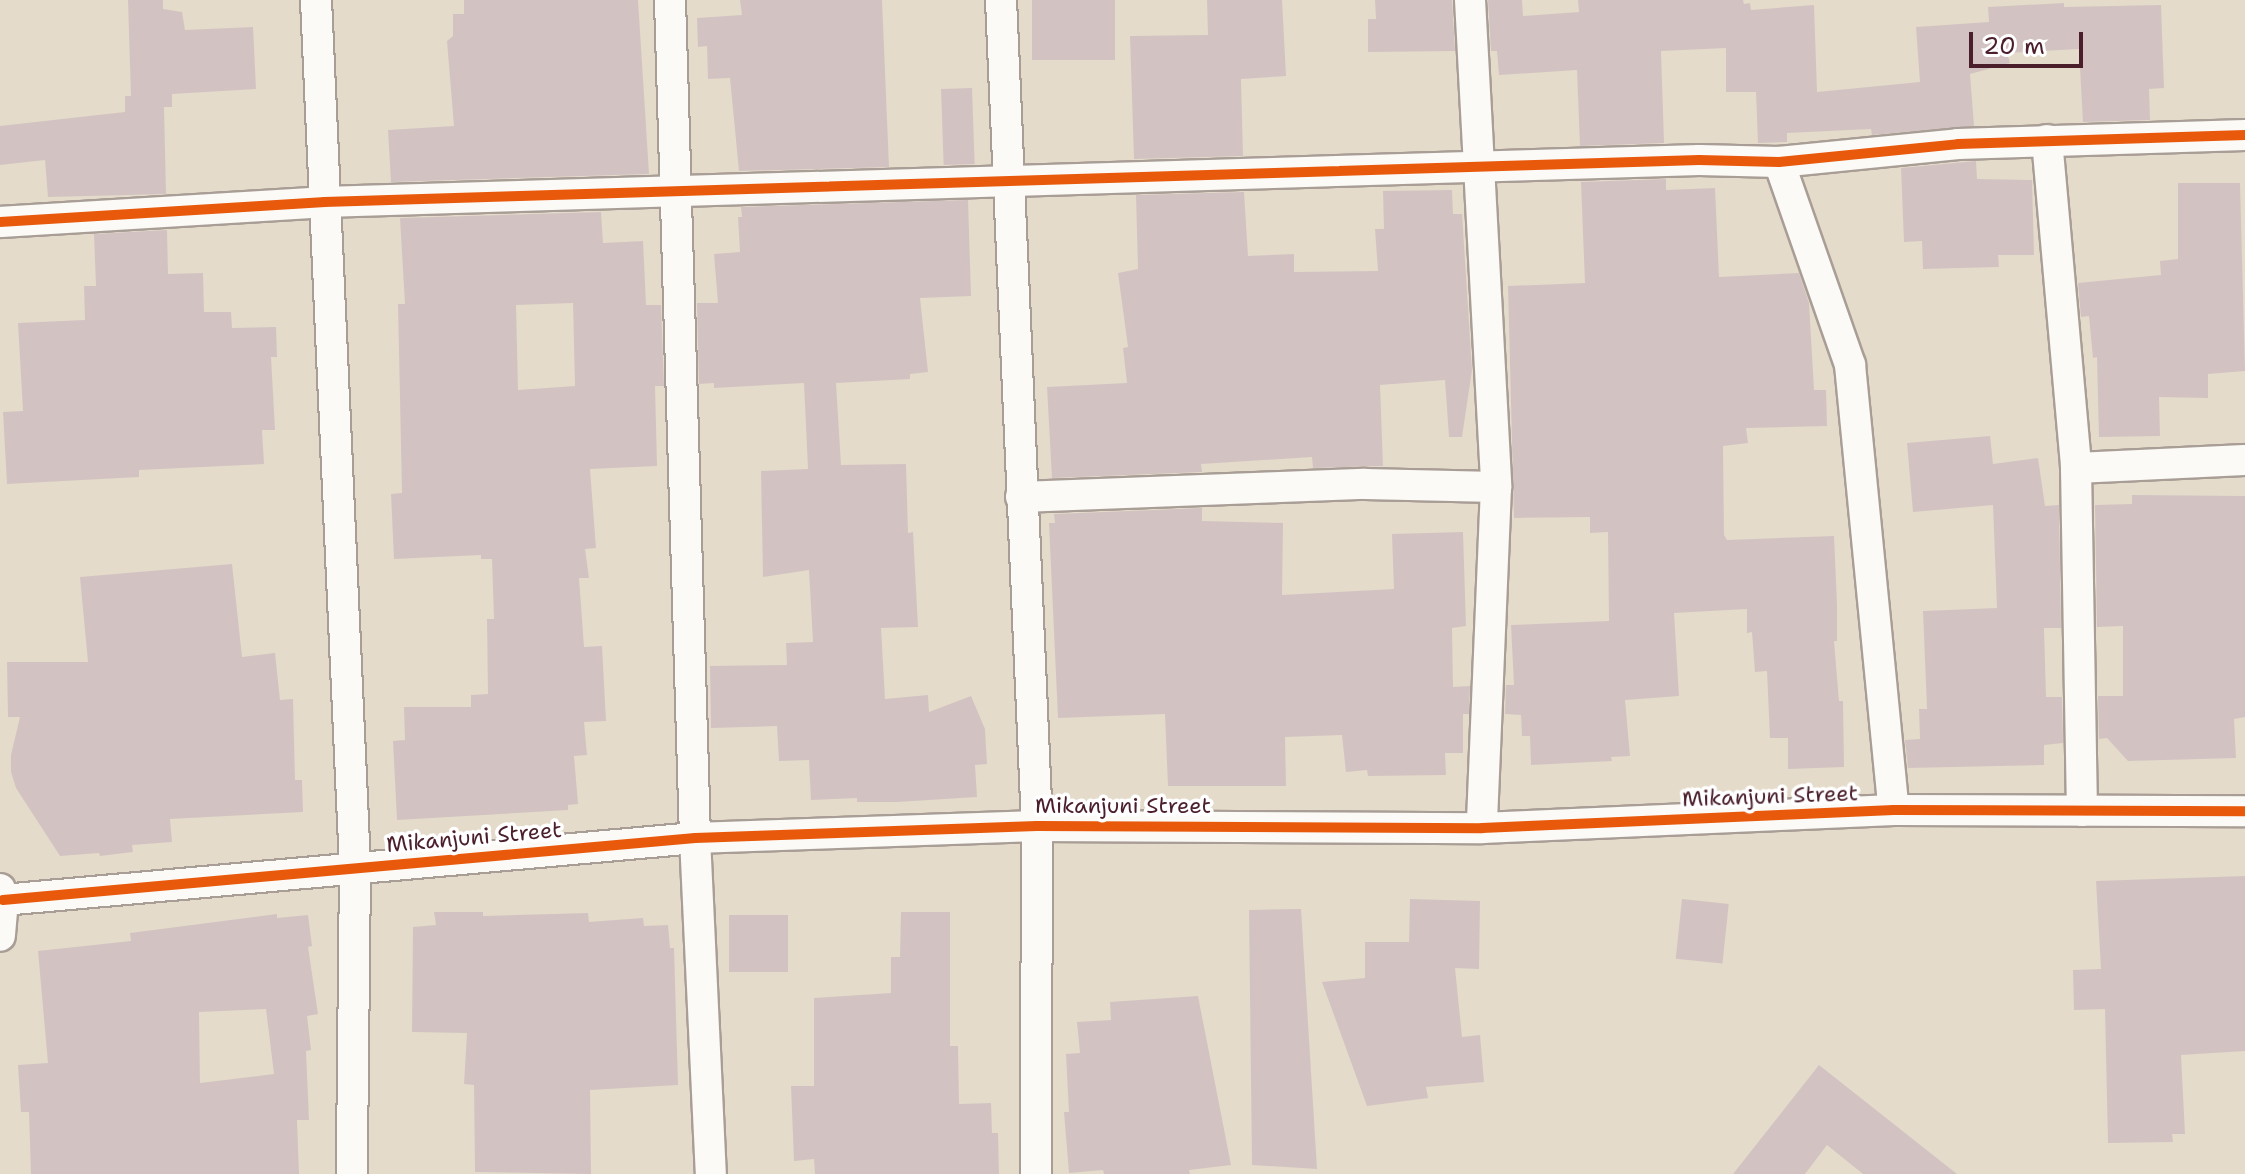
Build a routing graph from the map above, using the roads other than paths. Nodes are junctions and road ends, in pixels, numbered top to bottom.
1 (316, 0) edge
2 (670, 0) edge
3 (1001, 0) edge
4 (1470, 0) edge
5 (2245, 135) edge
6 (2047, 140) junction
7 (1779, 162) junction
8 (1480, 168) junction
9 (1011, 182) junction
10 (678, 192) junction
11 (324, 202) junction
12 (3, 227) edge
13 (2245, 460) edge
14 (2076, 468) junction
15 (1496, 487) junction
16 (1021, 497) junction
17 (1894, 810) junction
18 (2082, 811) junction
19 (2245, 811) edge
20 (1037, 826) junction
21 (1482, 828) junction
22 (695, 838) junction
23 (355, 867) junction
24 (2, 894) edge
25 (0, 936) edge
26 (352, 1174) edge
27 (711, 1174) edge
28 (1036, 1174) edge

1 - 11 street
2 - 10 street
3 - 9 street
4 - 8 street
5 - 6 street
6 - 7 street
6 - 14 street
7 - 8 street
7 - 17 street
8 - 9 street
8 - 15 street
9 - 10 street
9 - 16 street
10 - 11 street
10 - 22 street
11 - 12 street
11 - 23 street
13 - 14 street
14 - 18 street
15 - 16 street
15 - 21 street
16 - 20 street
17 - 18 street, Mikanjuni Street
17 - 21 street, Mikanjuni Street
18 - 19 street, Mikanjuni Street
20 - 21 street, Mikanjuni Street
20 - 22 street, Mikanjuni Street
20 - 28 street
22 - 23 street, Mikanjuni Street
22 - 27 street
23 - 24 street, Mikanjuni Street
23 - 26 street
24 - 25 street

